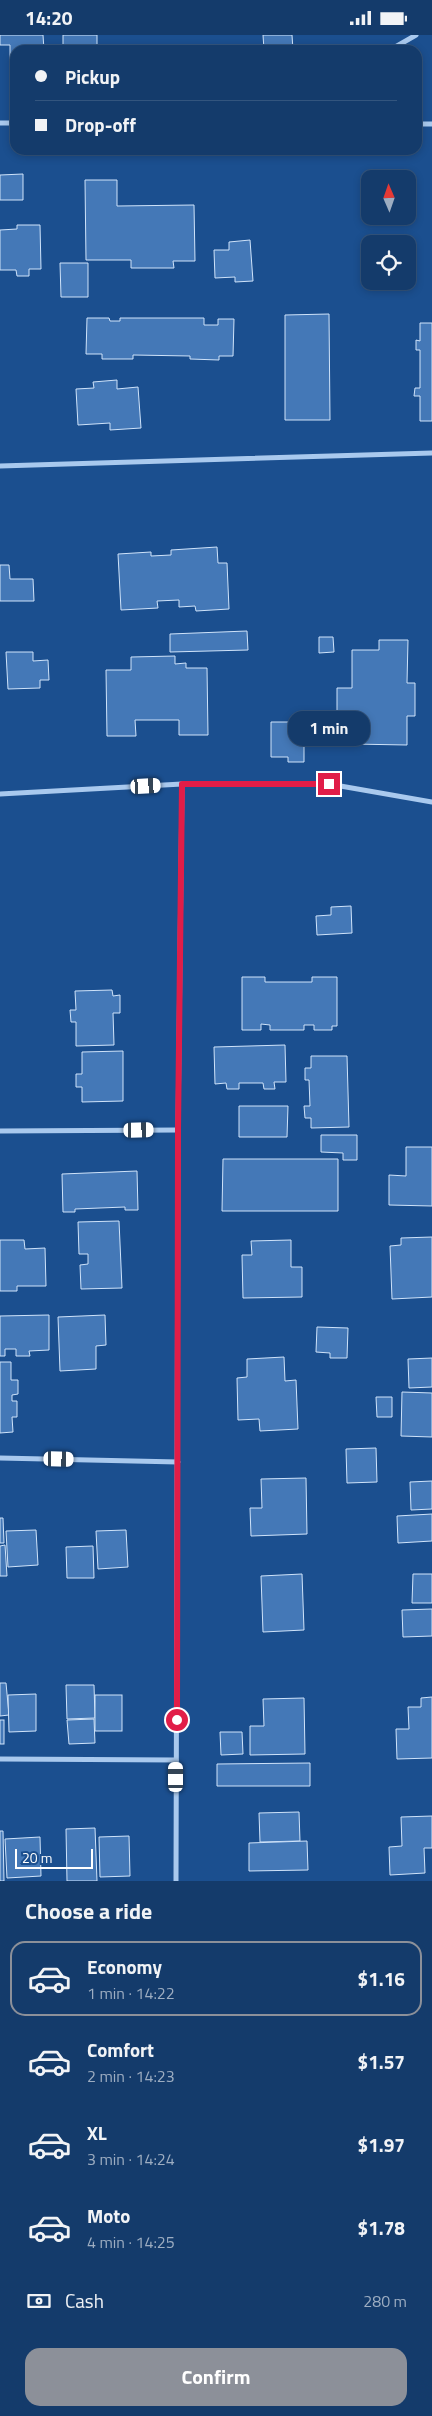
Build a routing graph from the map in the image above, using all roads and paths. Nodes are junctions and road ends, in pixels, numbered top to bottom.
1 (416, 35) edge
2 (399, 45) edge
3 (432, 453) edge
4 (0, 466) edge
5 (182, 784) junction
6 (0, 794) edge
7 (432, 802) edge
8 (178, 1130) junction
9 (0, 1131) edge
10 (0, 1457) edge
11 (178, 1462) junction
12 (0, 1759) edge
13 (176, 1760) junction
14 (176, 1881) edge

1 - 2 street
3 - 4 street
5 - 6 street
5 - 7 street
5 - 8 street
8 - 9 street
8 - 11 street
10 - 11 street
11 - 13 street
12 - 13 street
13 - 14 street

